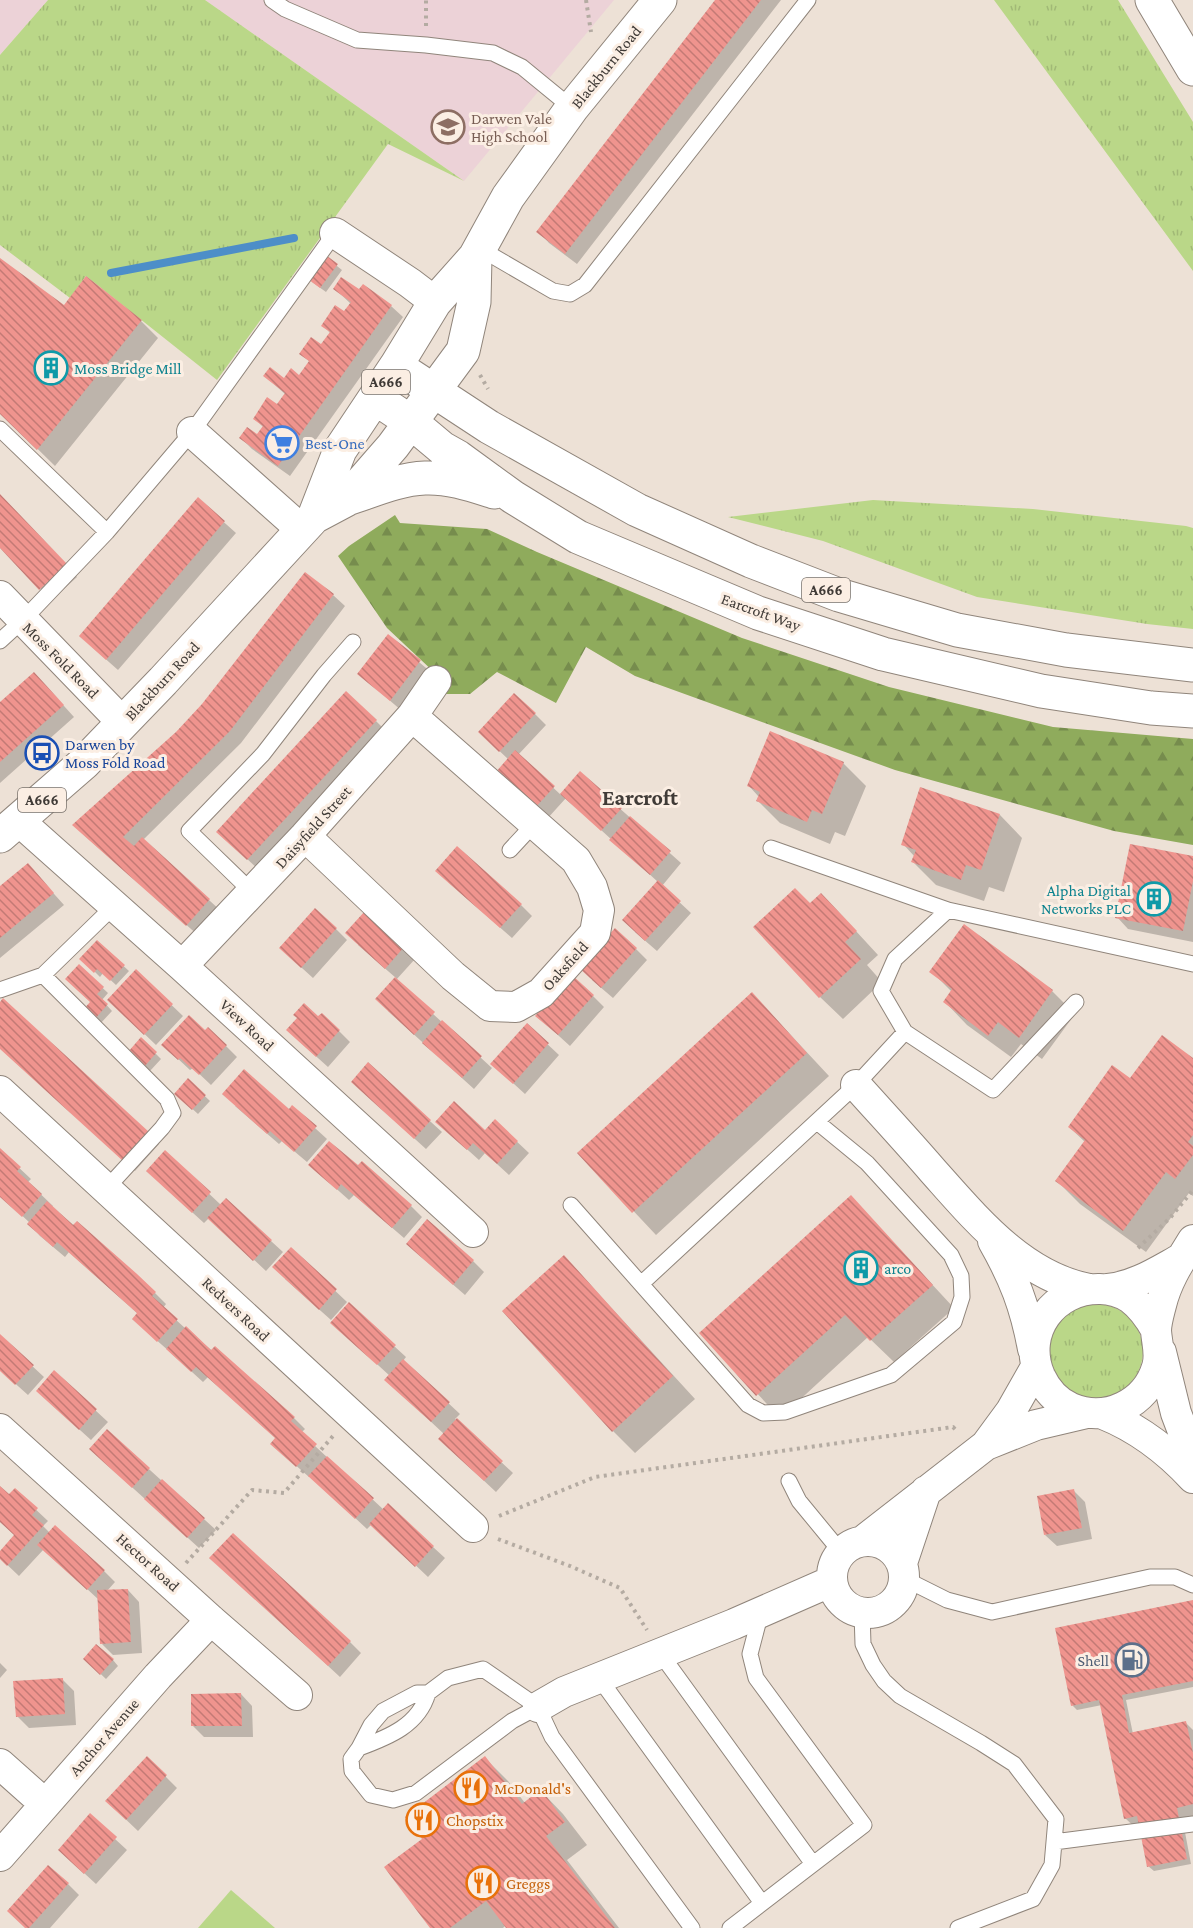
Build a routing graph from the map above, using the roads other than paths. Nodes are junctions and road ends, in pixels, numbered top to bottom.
1 (272, 0) edge
2 (660, 0) edge
3 (808, 0) edge
4 (1152, 0) edge
5 (1193, 69) edge
6 (572, 108) junction
7 (336, 233) joint
8 (477, 252) junction
9 (435, 302) junction
10 (463, 351) junction
11 (396, 366) junction
12 (434, 391) junction
13 (375, 398) junction
14 (411, 422) junction
15 (489, 427) junction
16 (0, 429) edge
17 (192, 432) junction
18 (513, 497) junction
19 (346, 500) junction
20 (308, 524) junction
21 (107, 532) junction
22 (0, 596) edge
23 (22, 620) junction
24 (0, 641) edge
25 (353, 642) dead end
26 (1193, 665) edge
27 (436, 681) dead end
28 (1193, 711) edge
29 (412, 716) junction
30 (123, 723) junction
31 (535, 823) junction
32 (9, 828) edge
33 (305, 836) junction
34 (771, 848) dead end
35 (510, 850) dead end
36 (252, 892) junction
37 (114, 906) junction
38 (948, 910) junction
39 (1193, 964) edge
40 (182, 966) junction
41 (43, 975) junction
42 (0, 990) edge
43 (1076, 1002) dead end
44 (905, 1032) junction
45 (856, 1085) junction
46 (0, 1091) edge
47 (818, 1122) junction
48 (106, 1189) junction
49 (571, 1205) dead end
50 (987, 1230) junction
51 (473, 1232) dead end
52 (1187, 1249) edge
53 (641, 1284) junction
54 (1099, 1289) junction
55 (1158, 1338) junction
56 (1035, 1363) junction
57 (1095, 1413) junction
58 (0, 1429) edge
59 (981, 1449) junction
60 (1193, 1458) edge
61 (1193, 1478) edge
62 (789, 1481) dead end
63 (926, 1491) junction
64 (473, 1527) road end
65 (853, 1546) junction
66 (904, 1571) junction
67 (832, 1581) junction
68 (1193, 1585) edge
69 (761, 1612) junction
70 (861, 1613) junction
71 (210, 1620) junction
72 (660, 1653) junction
73 (599, 1678) junction
74 (428, 1693) junction
75 (297, 1695) dead end
76 (538, 1707) junction
77 (359, 1748) junction
78 (0, 1764) edge
79 (45, 1804) junction
80 (1193, 1824) edge
81 (1054, 1842) junction
82 (0, 1856) edge
83 (813, 1864) junction
84 (762, 1903) junction
85 (692, 1928) edge
86 (730, 1928) edge
87 (958, 1928) edge

1 - 6 lane
2 - 6 highway, Blackburn Road / A666
3 - 8 lane
4 - 5 highway
6 - 8 highway, Blackburn Road / A666
7 - 9 street
7 - 17 lane
8 - 9 highway, Blackburn Road / A666
8 - 10 highway, Blackburn Road / A666
9 - 11 highway, Blackburn Road / A666
10 - 12 highway, Blackburn Road / A666
10 - 15 highway
11 - 12 highway, A666
11 - 13 highway, Blackburn Road / A666
12 - 14 highway, Blackburn Road / A666
12 - 15 highway, A666
13 - 14 highway, Earcroft Way / A666
13 - 20 highway, Blackburn Road / A666
14 - 18 highway, Earcroft Way / A666
14 - 19 highway, Blackburn Road / A666
15 - 26 highway, A666
16 - 21 lane
17 - 20 street
17 - 21 lane
18 - 19 highway
18 - 28 highway, Earcroft Way / A666
19 - 20 highway, Blackburn Road / A666
20 - 30 highway, Blackburn Road / A666
21 - 23 lane
22 - 23 street, Moss Fold Road
23 - 24 lane
23 - 30 street, Moss Fold Road
25 - 36 lane
27 - 29 street, Daisyfield Street
29 - 31 street, Oaksfield
29 - 33 street, Daisyfield Street
30 - 32 highway, Blackburn Road / A666
31 - 33 street, Oaksfield
31 - 35 lane
32 - 37 street, View Road
33 - 36 street, Daisyfield Street
34 - 38 lane
36 - 40 street, Daisyfield Street
37 - 40 street, View Road
37 - 41 lane
38 - 39 lane
38 - 44 lane
40 - 51 street, View Road
41 - 42 lane
41 - 48 lane
43 - 44 lane
44 - 45 lane
45 - 47 lane
45 - 50 street
46 - 48 street, Redvers Road
47 - 53 lane
47 - 53 lane
48 - 64 street, Redvers Road
49 - 53 lane
50 - 54 street
50 - 56 street
52 - 54 street
52 - 55 street
54 - 55 street
54 - 56 street
55 - 57 street
55 - 60 street
56 - 57 street
56 - 59 street
57 - 59 street
57 - 61 street
58 - 71 street, Hector Road
59 - 63 street
62 - 65 lane
63 - 65 street
63 - 66 street
65 - 66 street
65 - 67 street
66 - 68 lane
66 - 70 street
67 - 69 street
67 - 70 street
69 - 72 street
69 - 83 lane
70 - 81 lane
71 - 75 street, Hector Road
71 - 79 street, Anchor Avenue
72 - 73 street
72 - 83 lane
73 - 76 street
73 - 84 lane
74 - 76 lane
74 - 77 lane
74 - 77 lane
76 - 77 lane
76 - 85 lane
78 - 79 street
79 - 82 street, Anchor Avenue
80 - 81 lane
81 - 87 lane
83 - 84 lane
84 - 86 lane

